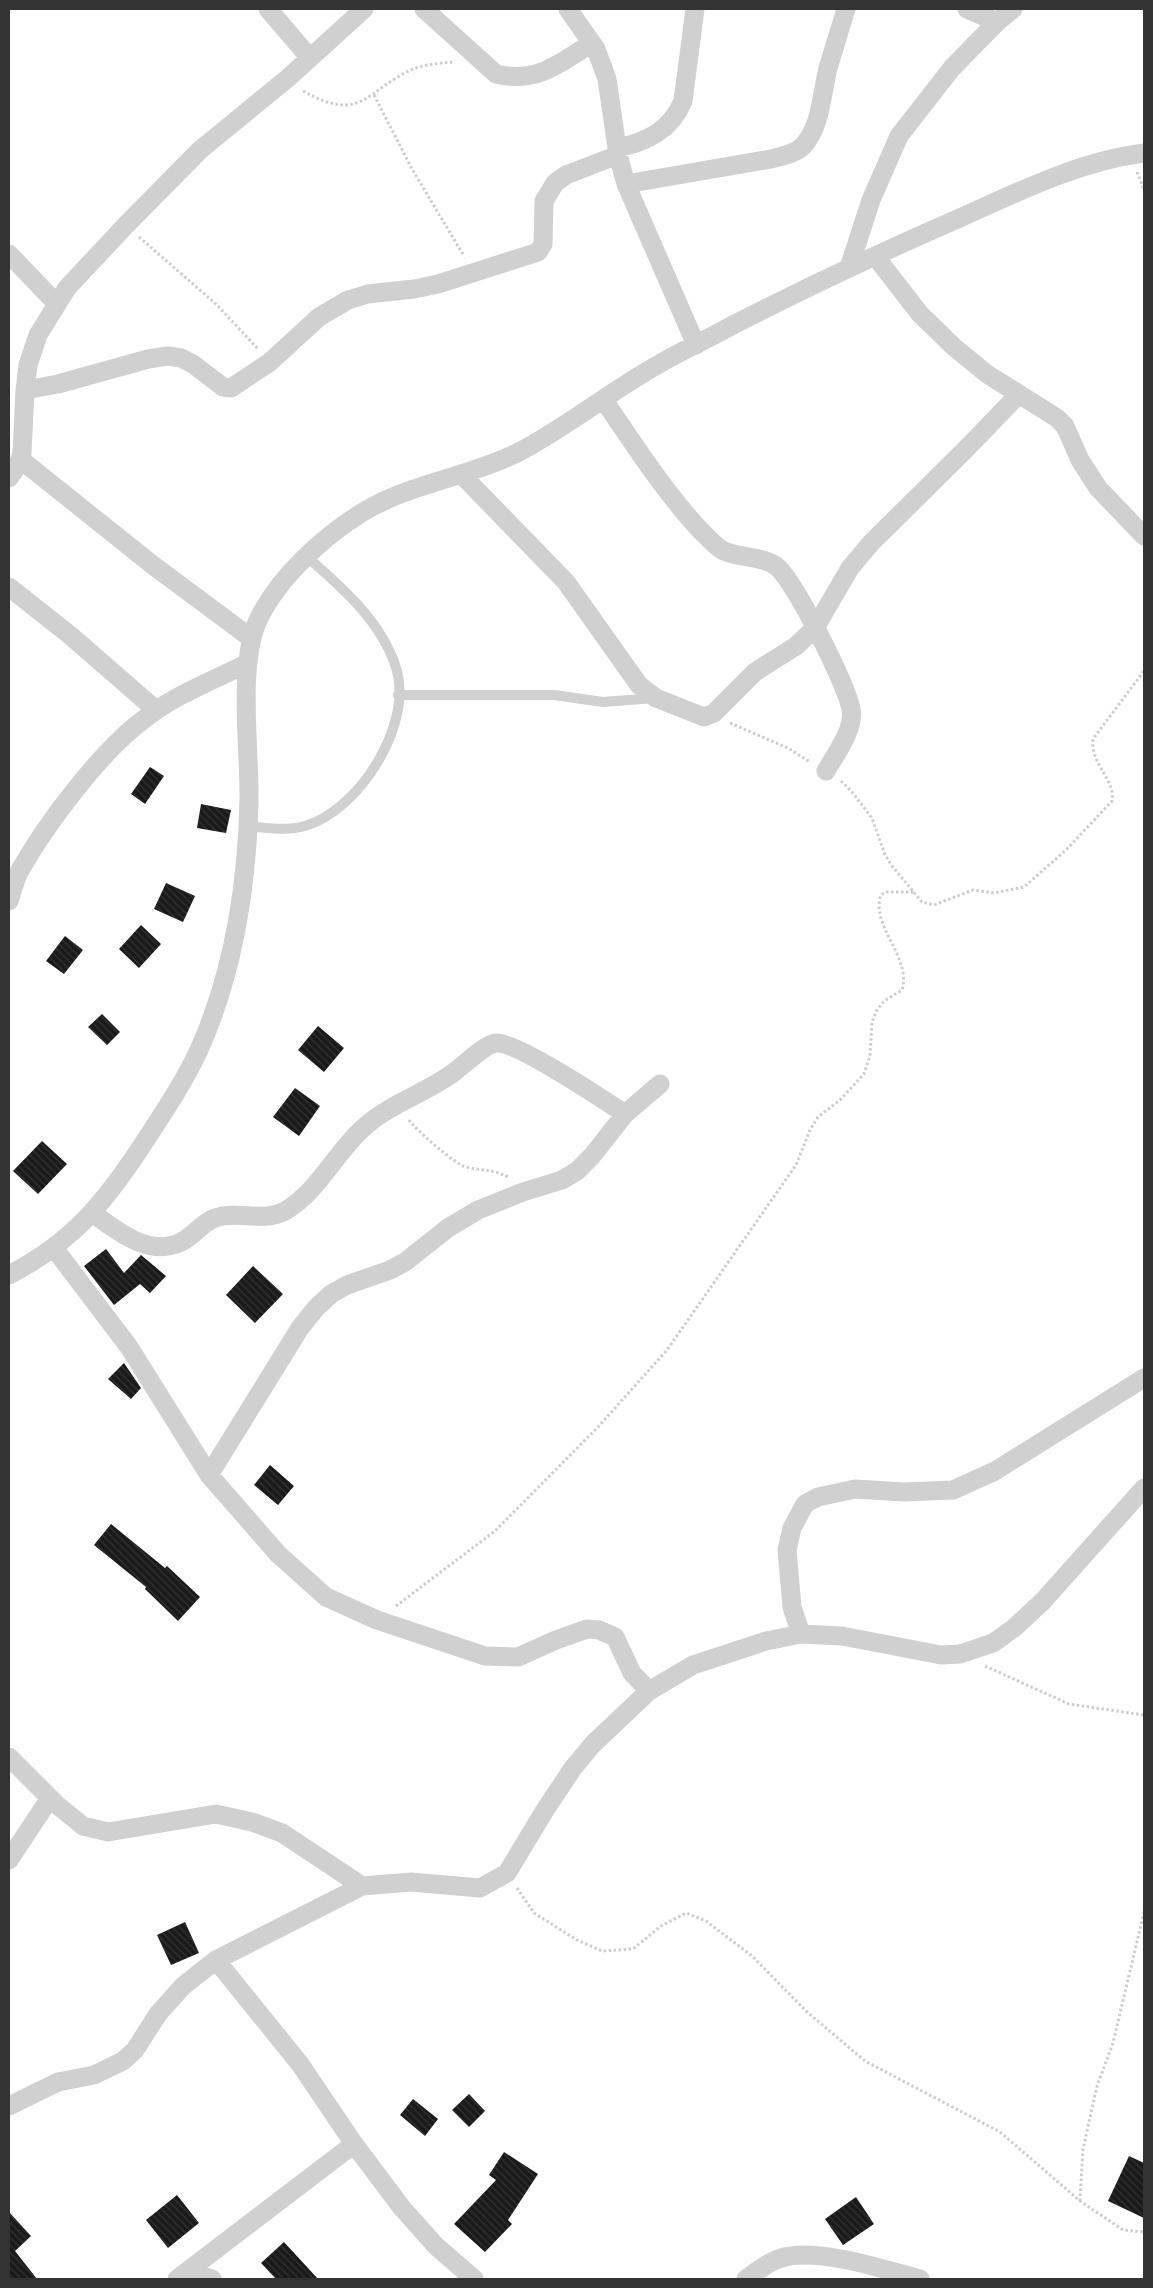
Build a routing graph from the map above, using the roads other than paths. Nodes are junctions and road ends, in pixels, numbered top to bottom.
1 (268, 9) edge
2 (364, 9) edge
3 (424, 9) edge
4 (568, 9) edge
5 (696, 9) edge
6 (846, 9) edge
7 (967, 9) edge
8 (1013, 9) edge
9 (997, 22) junction
10 (592, 43) junction
11 (310, 58) junction
12 (618, 151) junction
13 (1144, 153) edge
14 (626, 184) junction
15 (9, 254) edge
16 (875, 256) junction
17 (849, 268) junction
18 (56, 303) junction
19 (696, 345) junction
20 (25, 390) junction
21 (1018, 395) junction
22 (603, 399) junction
23 (20, 459) junction
24 (462, 474) junction
25 (9, 478) edge
26 (1144, 536) edge
27 (307, 557) junction
28 (9, 586) edge
29 (815, 628) junction
30 (251, 638) junction
31 (248, 662) junction
32 (398, 695) junction
33 (656, 698) junction
34 (156, 710) junction
35 (826, 772) road end
36 (248, 826) junction
37 (9, 901) edge
38 (660, 1084) dead end
39 (625, 1114) junction
40 (92, 1213) junction
41 (54, 1248) junction
42 (9, 1275) edge
43 (1144, 1378) edge
44 (208, 1475) junction
45 (1144, 1488) edge
46 (801, 1634) junction
47 (650, 1691) junction
48 (9, 1757) edge
49 (50, 1798) junction
50 (9, 1860) edge
51 (362, 1886) junction
52 (216, 1960) junction
53 (9, 2106) edge
54 (354, 2144) junction
55 (182, 2276) edge
56 (212, 2279) edge
57 (474, 2279) edge
58 (746, 2279) edge
59 (920, 2279) edge

1 - 11 street
2 - 11 street
3 - 10 street
4 - 10 street
5 - 12 street
6 - 14 street
7 - 9 street
8 - 9 street
9 - 17 street
10 - 12 street
11 - 18 street
12 - 14 street
12 - 20 street
13 - 16 street
14 - 19 street
15 - 18 street
16 - 17 street
16 - 21 street
17 - 19 street
18 - 20 street
19 - 22 street
20 - 23 street
21 - 26 street
21 - 29 street
22 - 24 street
22 - 29 street
23 - 25 street
23 - 30 street
24 - 27 street
24 - 33 street
27 - 30 street
27 - 32 lane
28 - 34 street
29 - 33 street
29 - 35 street
30 - 31 street
31 - 34 street
31 - 36 street
32 - 33 lane
32 - 36 lane
34 - 37 street
36 - 40 street
38 - 39 street
39 - 40 street
39 - 44 street
40 - 41 street
41 - 42 street
41 - 44 street
43 - 46 street
44 - 47 street
45 - 46 street
46 - 47 street
47 - 51 street
48 - 49 street
49 - 50 street
49 - 51 street
51 - 52 street
52 - 53 street
52 - 54 street
54 - 55 street
54 - 57 street
55 - 56 street
58 - 59 street

